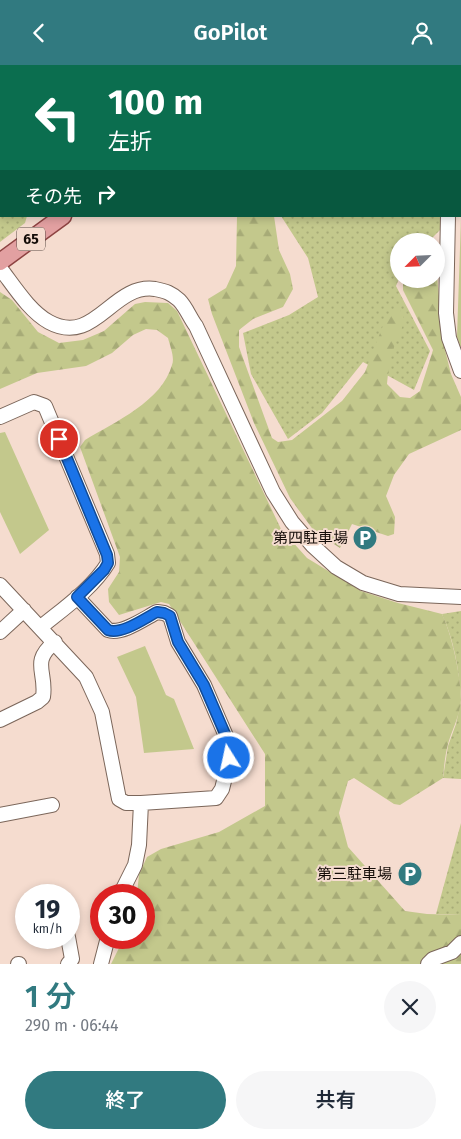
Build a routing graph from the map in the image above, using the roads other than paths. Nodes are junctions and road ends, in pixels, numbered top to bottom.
1 (62, 217) edge
2 (448, 217) edge
3 (0, 262) edge
4 (0, 268) edge
5 (461, 371) edge
6 (0, 417) edge
7 (0, 585) edge
8 (77, 597) junction
9 (461, 597) edge
10 (24, 610) junction
11 (41, 627) junction
12 (0, 632) edge
13 (55, 642) junction
14 (0, 719) edge
15 (141, 803) junction
16 (52, 805) dead end
17 (0, 815) edge
18 (126, 884) edge
19 (461, 943) edge
20 (70, 949) edge
21 (105, 949) edge
22 (68, 964) edge
23 (101, 964) edge
24 (428, 964) edge

1 - 3 main road, 65
2 - 5 street
4 - 9 street
6 - 8 street
7 - 10 street
8 - 11 street
8 - 15 street
10 - 11 street
10 - 12 street
11 - 13 street
13 - 14 street
13 - 15 street
15 - 18 street
16 - 17 street
19 - 24 street
20 - 22 street
21 - 23 street

